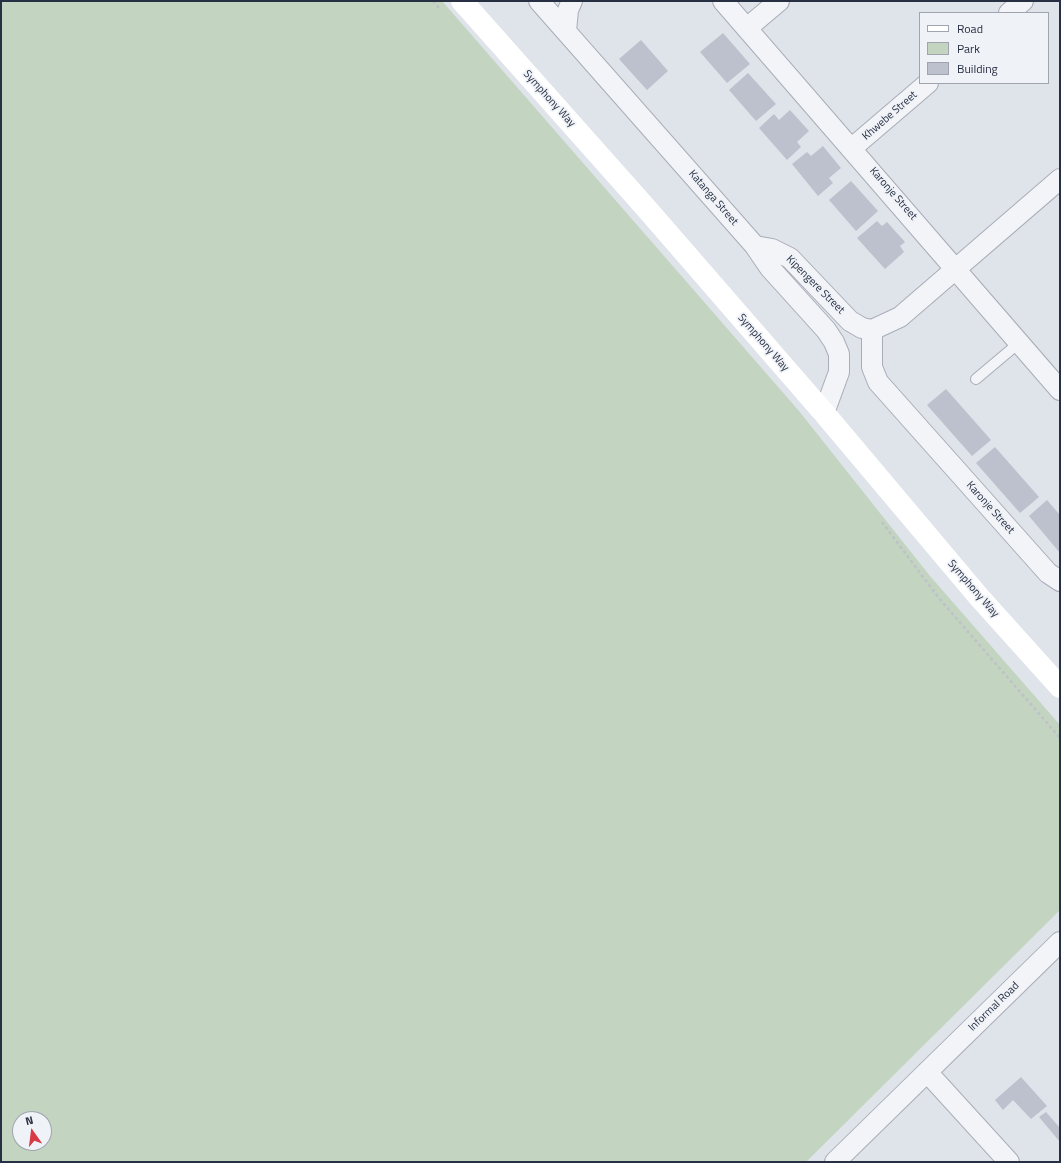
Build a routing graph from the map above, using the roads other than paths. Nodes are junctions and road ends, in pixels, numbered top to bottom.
1 (462, 1) edge
2 (539, 1) edge
3 (572, 1) edge
4 (723, 1) edge
5 (779, 1) edge
6 (1023, 1) edge
7 (1010, 12) edge
8 (748, 28) junction
9 (566, 31) junction
10 (927, 84) edge
11 (852, 148) junction
12 (1058, 185) edge
13 (755, 246) junction
14 (956, 268) junction
15 (872, 330) junction
16 (1020, 342) junction
17 (976, 379) dead end
18 (1060, 390) edge
19 (824, 414) junction
20 (1060, 580) edge
21 (1060, 687) edge
22 (1060, 942) edge
23 (927, 1072) junction
24 (834, 1162) edge
25 (1009, 1162) edge

1 - 19 main road, Symphony Way
2 - 9 street, Katanga Street
3 - 9 street
4 - 8 street, Karonje Street
5 - 8 street
6 - 7 street
8 - 11 street, Karonje Street
9 - 13 street, Katanga Street
10 - 11 street, Khwebe Street
11 - 14 street, Karonje Street
12 - 14 street
13 - 15 street, Kipengere Street
13 - 19 street, Katanga Street
14 - 15 street
14 - 16 street, Karonje Street
15 - 20 street, Karonje Street
16 - 17 lane
16 - 18 street, Karonje Street
19 - 21 main road, Symphony Way
22 - 23 street, Informal Road
23 - 24 street, Informal Road
23 - 25 street

